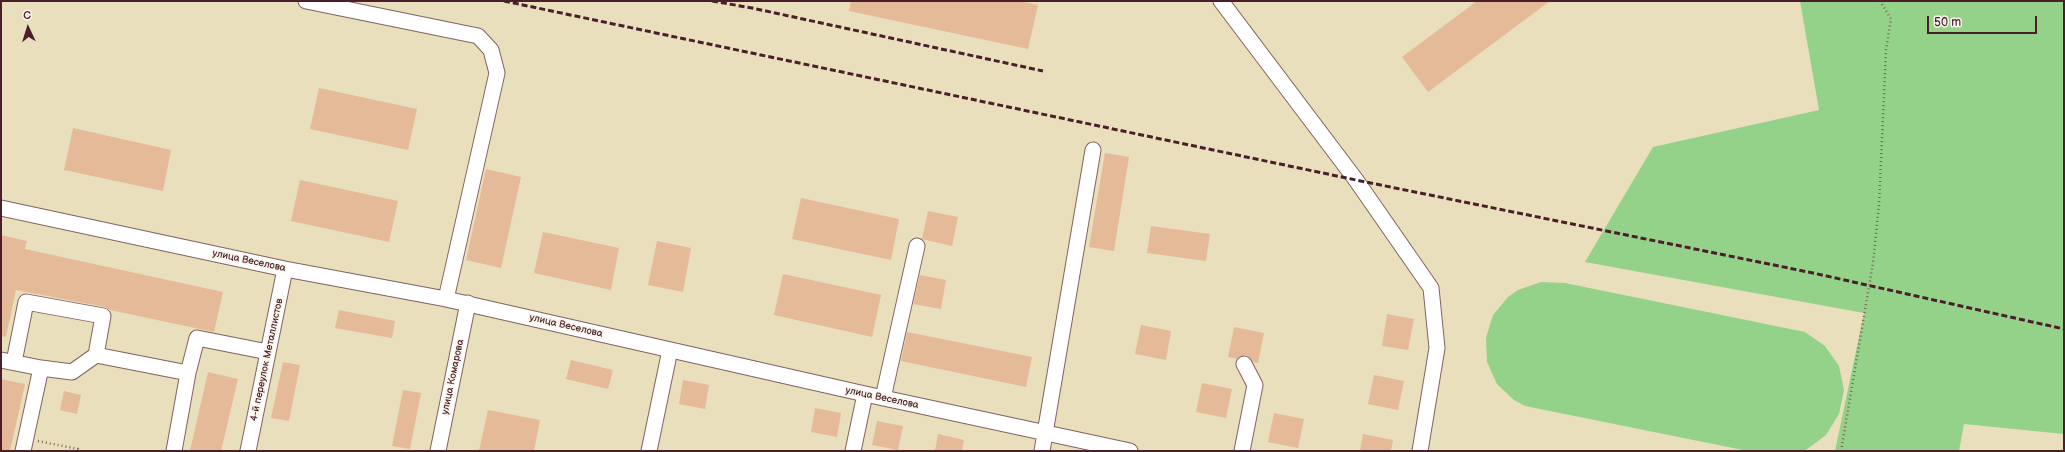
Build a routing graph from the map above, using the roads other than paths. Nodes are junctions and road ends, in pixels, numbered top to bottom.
1 (306, 1) edge
2 (1221, 1) edge
3 (1094, 150) dead end
4 (1, 208) edge
5 (917, 246) dead end
6 (285, 269) junction
7 (446, 299) junction
8 (468, 303) junction
9 (670, 350) junction
10 (268, 352) junction
11 (96, 356) junction
12 (8, 361) edge
13 (1244, 364) dead end
14 (41, 368) junction
15 (188, 373) junction
16 (865, 394) junction
17 (883, 398) junction
18 (1046, 433) junction
19 (29, 448) edge
20 (174, 451) edge
21 (248, 451) edge
22 (438, 451) edge
23 (649, 451) edge
24 (853, 451) edge
25 (1042, 451) edge
26 (1130, 451) edge
27 (1242, 451) edge
28 (1420, 451) edge

1 - 7 street
2 - 28 street
3 - 18 street
4 - 6 street, улица Веселова
5 - 17 street
6 - 7 street, улица Веселова
6 - 10 street, 4-й переулок Металлистов
7 - 8 street, улица Веселова
8 - 9 street, улица Веселова
8 - 22 street, улица Комарова
9 - 16 street, улица Веселова
9 - 23 street
10 - 15 street
10 - 21 street, 4-й переулок Металлистов
11 - 12 street
11 - 14 street
11 - 15 street
12 - 14 street
13 - 27 street
14 - 19 street
15 - 20 street
16 - 17 street, улица Веселова
16 - 24 street
17 - 18 street, улица Веселова
18 - 25 street
18 - 26 street, улица Веселова

